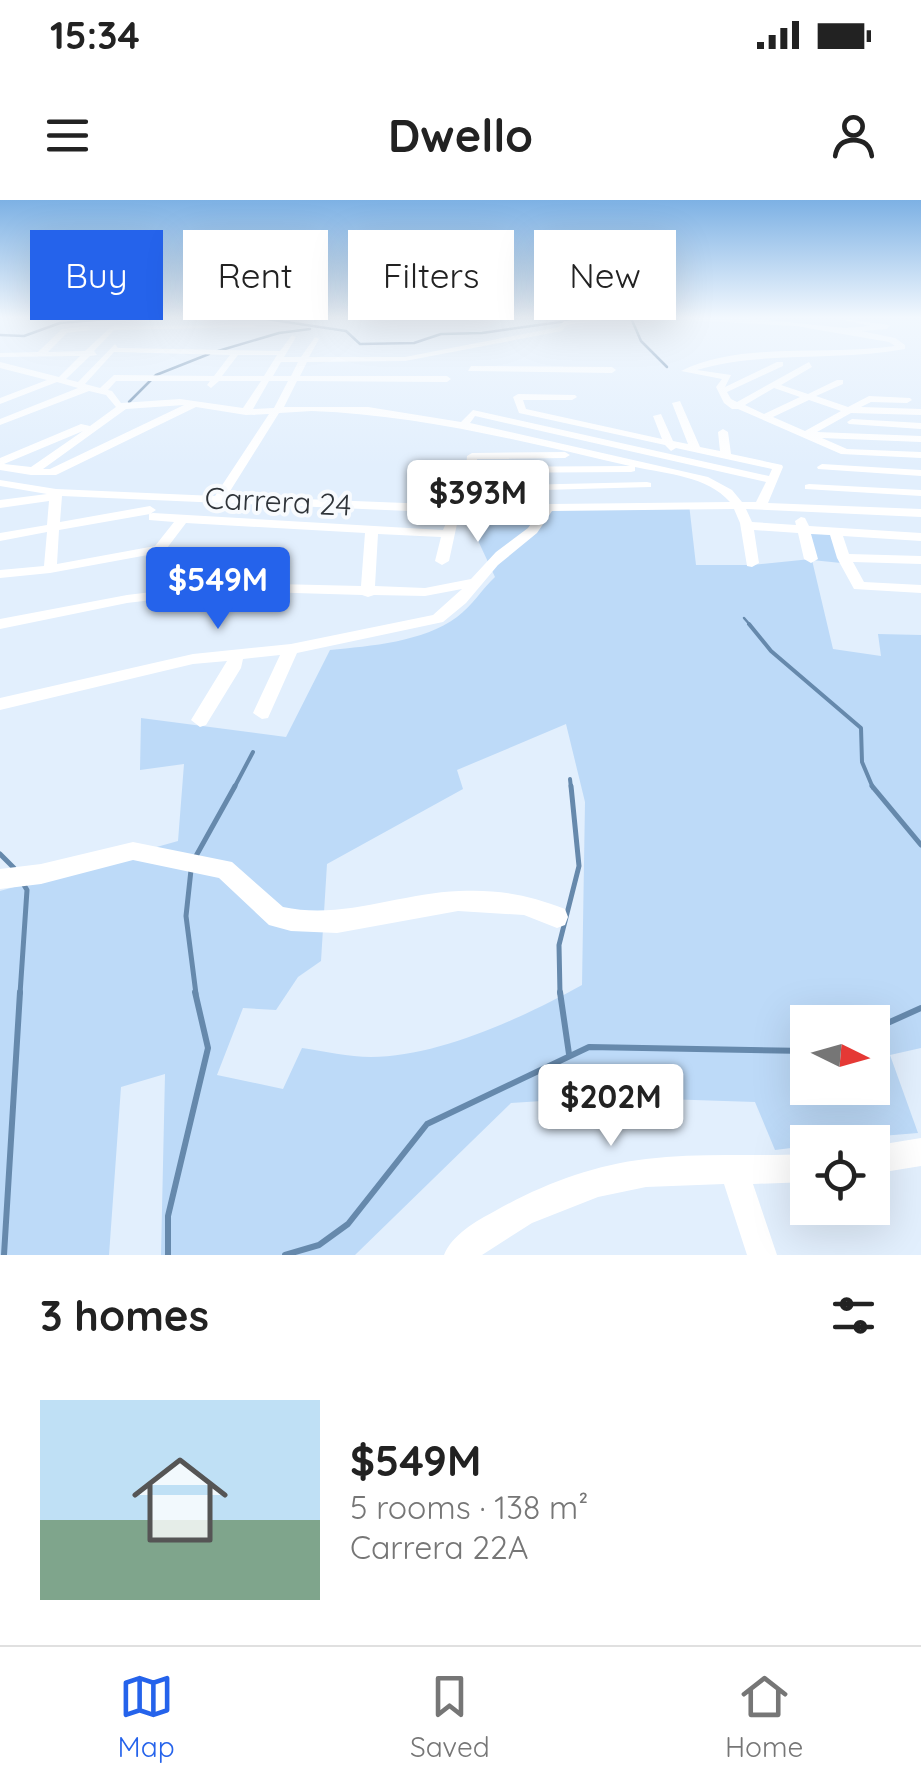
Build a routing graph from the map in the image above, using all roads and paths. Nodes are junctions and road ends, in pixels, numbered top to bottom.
1 (19, 367) edge
2 (28, 367) edge
3 (62, 367) edge
4 (74, 367) edge
5 (96, 367) edge
6 (109, 367) edge
7 (199, 367) edge
8 (224, 367) edge
9 (247, 367) edge
10 (273, 367) edge
11 (300, 367) edge
12 (325, 367) edge
13 (347, 367) edge
14 (378, 367) edge
15 (402, 367) edge
16 (699, 367) edge
17 (773, 367) edge
18 (805, 367) edge
19 (471, 369) dead end
20 (536, 369) junction
21 (25, 370) junction
22 (562, 370) junction
23 (612, 370) dead end
24 (153, 378) junction
25 (190, 378) junction
26 (216, 378) junction
27 (240, 378) junction
28 (266, 379) junction
29 (294, 379) junction
30 (319, 379) junction
31 (342, 379) junction
32 (374, 379) junction
33 (400, 379) junction
34 (447, 379) dead end
35 (0, 380) edge
36 (62, 381) junction
37 (840, 382) dead end
38 (776, 386) junction
39 (0, 390) edge
40 (102, 391) junction
41 (721, 392) junction
42 (807, 396) junction
43 (543, 397) junction
44 (572, 397) junction
45 (0, 400) edge
46 (903, 400) junction
47 (921, 400) edge
48 (170, 402) junction
49 (198, 403) junction
50 (488, 403) dead end
51 (677, 403) dead end
52 (144, 404) junction
53 (124, 406) junction
54 (221, 406) junction
55 (735, 406) junction
56 (305, 408) junction
57 (331, 408) junction
58 (0, 410) edge
59 (364, 410) junction
60 (848, 410) junction
61 (522, 411) junction
62 (246, 412) junction
63 (276, 412) junction
64 (917, 412) edge
65 (574, 413) dead end
66 (392, 414) junction
67 (108, 416) junction
68 (658, 416) dead end
69 (764, 417) junction
70 (829, 421) junction
71 (0, 422) edge
72 (921, 424) edge
73 (464, 425) junction
74 (723, 432) dead end
75 (579, 435) junction
76 (802, 436) junction
77 (921, 439) edge
78 (668, 441) junction
79 (696, 448) junction
80 (570, 451) junction
81 (845, 452) junction
82 (901, 454) junction
83 (726, 455) junction
84 (921, 455) edge
85 (676, 458) junction
86 (0, 465) edge
87 (643, 467) junction
88 (822, 468) junction
89 (567, 469) junction
90 (471, 470) junction
91 (32, 471) junction
92 (683, 475) junction
93 (920, 475) edge
94 (773, 480) junction
95 (12, 484) edge
96 (647, 485) dead end
97 (809, 486) junction
98 (568, 487) junction
99 (470, 489) junction
100 (841, 489) junction
101 (921, 493) edge
102 (0, 494) edge
103 (56, 494) junction
104 (120, 494) junction
105 (162, 495) junction
106 (220, 499) junction
107 (0, 504) edge
108 (297, 504) junction
109 (740, 505) junction
110 (762, 505) junction
111 (548, 506) junction
112 (569, 506) junction
113 (796, 506) junction
114 (461, 509) junction
115 (853, 509) junction
116 (921, 512) edge
117 (152, 514) junction
118 (125, 516) junction
119 (183, 518) junction
120 (749, 526) junction
121 (50, 529) junction
122 (372, 530) junction
123 (804, 530) junction
124 (291, 531) junction
125 (836, 533) junction
126 (449, 534) junction
127 (867, 534) junction
128 (0, 537) edge
129 (921, 537) edge
130 (158, 549) junction
131 (132, 555) junction
132 (844, 558) junction
133 (812, 560) dead end
134 (921, 560) edge
135 (442, 561) dead end
136 (752, 563) dead end
137 (50, 569) junction
138 (0, 574) edge
139 (476, 582) junction
140 (921, 589) edge
141 (368, 593) junction
142 (0, 624) edge
143 (291, 649) junction
144 (237, 654) junction
145 (0, 704) edge
146 (262, 713) dead end
147 (200, 720) dead end
148 (0, 879) edge
149 (556, 917) dead end
150 (921, 1152) edge
151 (890, 1157) edge
152 (790, 1168) edge
153 (734, 1170) junction
154 (468, 1251) edge
155 (762, 1255) edge

1 - 21 street
2 - 21 street
3 - 36 street
4 - 36 street
5 - 36 street
6 - 24 street
7 - 25 street
8 - 26 street
9 - 27 street
10 - 28 street
11 - 29 street
12 - 30 street
13 - 31 street
14 - 32 street
15 - 33 street
16 - 41 street
17 - 41 street
18 - 38 street
19 - 20 street
20 - 22 street
20 - 43 street
21 - 35 street
21 - 36 street
22 - 23 street
22 - 44 street
24 - 25 street
24 - 40 street
24 - 52 street
25 - 26 street
25 - 48 street
26 - 27 street
26 - 49 street
27 - 28 street
27 - 54 street
28 - 29 street
28 - 62 street
29 - 30 street
29 - 63 street
30 - 31 street
30 - 56 street
31 - 32 street
31 - 57 street
32 - 33 street
32 - 59 street
33 - 34 street
33 - 66 street
36 - 39 street
36 - 40 street
36 - 45 street
36 - 58 street
36 - 71 street
37 - 42 street
38 - 42 street
38 - 55 street
40 - 53 street
41 - 55 street
42 - 60 street
42 - 69 street
43 - 44 street
43 - 61 street
44 - 65 street
46 - 47 street
46 - 60 street
46 - 64 street
48 - 49 street
48 - 52 street
49 - 54 street
49 - 91 street
50 - 61 street
51 - 79 street
52 - 53 street
53 - 67 street
54 - 62 street
55 - 69 street
56 - 57 street
56 - 63 street
57 - 59 street
59 - 66 street
60 - 64 street
60 - 70 street
61 - 78 street
62 - 63 street
63 - 106 street
64 - 72 street
66 - 73 street
67 - 86 street
67 - 91 street
68 - 78 street
69 - 76 street
70 - 72 street
70 - 76 street
73 - 75 street
73 - 80 street
74 - 83 street
75 - 80 street
75 - 85 street
76 - 77 street
76 - 81 street
78 - 79 street
78 - 85 street
79 - 83 street
80 - 87 street
80 - 89 street
80 - 90 street
81 - 82 street
81 - 88 street
82 - 84 street
82 - 93 street
83 - 94 street
85 - 92 street
85 - 94 street
86 - 91 street
87 - 89 street
87 - 92 street
88 - 93 street
88 - 97 street
89 - 90 street
89 - 98 street
90 - 99 street
91 - 95 street
92 - 109 street
94 - 110 street
95 - 102 street
95 - 103 street, Carrera 24
96 - 98 street
97 - 100 street
97 - 113 street
98 - 99 street
98 - 112 street
99 - 114 street
100 - 101 street
100 - 115 street
103 - 104 street, Carrera 24
103 - 107 street
103 - 121 street
104 - 105 street, Carrera 24
104 - 118 street
105 - 106 street, Carrera 24
105 - 117 street
106 - 108 street, Carrera 24
108 - 114 street, Carrera 24
108 - 124 street
109 - 110 street, Carrera 24
109 - 112 street, Carrera 24
109 - 120 street
110 - 113 street, Carrera 24
111 - 112 street, Carrera 24
111 - 114 street, Carrera 24
111 - 139 street
113 - 115 street, Carrera 24
113 - 123 street
114 - 126 street
115 - 116 street, Carrera 24
115 - 127 street
117 - 118 street
117 - 119 street
117 - 130 street
118 - 121 street
118 - 131 street
119 - 124 street
119 - 130 street
120 - 123 street
120 - 136 street
121 - 128 street
121 - 137 street
122 - 124 street
122 - 126 street
122 - 141 street
123 - 125 street
123 - 133 street
125 - 127 street
125 - 132 street
126 - 135 street
127 - 129 street
130 - 131 street
131 - 137 street
132 - 134 street
132 - 140 street
137 - 138 street
139 - 141 street
139 - 143 street
141 - 142 street
143 - 144 street
143 - 146 street
144 - 145 street
144 - 147 street
148 - 149 street
150 - 151 street
152 - 153 street
153 - 154 street
153 - 155 street

